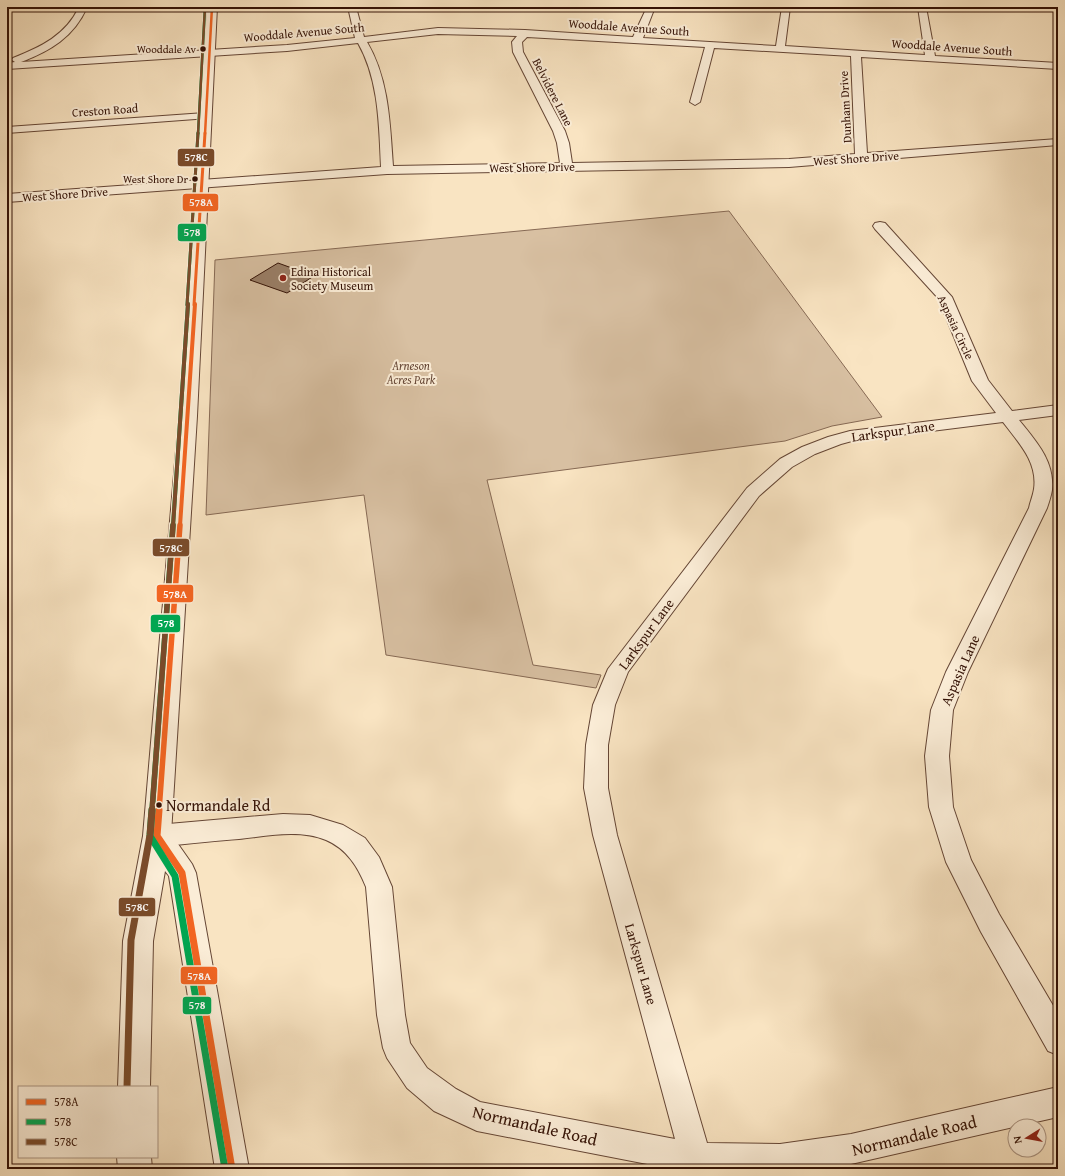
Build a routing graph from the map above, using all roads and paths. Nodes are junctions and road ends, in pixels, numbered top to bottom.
1 (83, 7) edge
2 (212, 7) edge
3 (352, 7) edge
4 (650, 7) edge
5 (786, 7) edge
6 (922, 7) edge
7 (525, 33) junction
8 (360, 40) junction
9 (637, 40) junction
10 (710, 45) junction
11 (780, 49) junction
12 (209, 53) junction
13 (856, 54) junction
14 (931, 59) junction
15 (7, 65) edge
16 (1058, 66) edge
17 (695, 102) dead end
18 (205, 116) junction
19 (7, 130) edge
20 (1058, 142) edge
21 (861, 158) junction
22 (566, 166) junction
23 (387, 170) junction
24 (202, 184) junction
25 (7, 198) edge
26 (880, 226) dead end
27 (1058, 410) edge
28 (1007, 416) junction
29 (157, 836) junction
30 (1058, 1041) edge
31 (134, 1086) edge
32 (1058, 1102) edge
33 (134, 1158) edge
34 (696, 1158) junction
35 (135, 1169) edge
36 (232, 1169) edge

1 - 15 street
2 - 12 street
3 - 8 street
4 - 9 street
5 - 11 street
6 - 14 street
7 - 8 street, Wooddale Avenue South
7 - 9 street, Wooddale Avenue South
7 - 22 street, Belvidere Lane
8 - 12 street, Wooddale Avenue South
8 - 23 street
9 - 10 street, Wooddale Avenue South
10 - 11 street, Wooddale Avenue South
10 - 17 street
11 - 13 street, Wooddale Avenue South
12 - 15 street, Wooddale Avenue South
12 - 18 street
13 - 14 street, Wooddale Avenue South
13 - 21 street, Dunham Drive
14 - 16 street, Wooddale Avenue South
18 - 19 street, Creston Road
18 - 24 street
20 - 21 street, West Shore Drive
21 - 22 street, West Shore Drive
22 - 23 street, West Shore Drive
23 - 24 street, West Shore Drive
24 - 25 street, West Shore Drive
24 - 29 street
26 - 28 street, Aspasia Circle
27 - 28 street, Larkspur Lane
28 - 30 street, Aspasia Lane
28 - 34 street, Larkspur Lane
29 - 31 street
29 - 34 street, Normandale Road
29 - 36 street
32 - 34 street, Normandale Road
33 - 35 street

